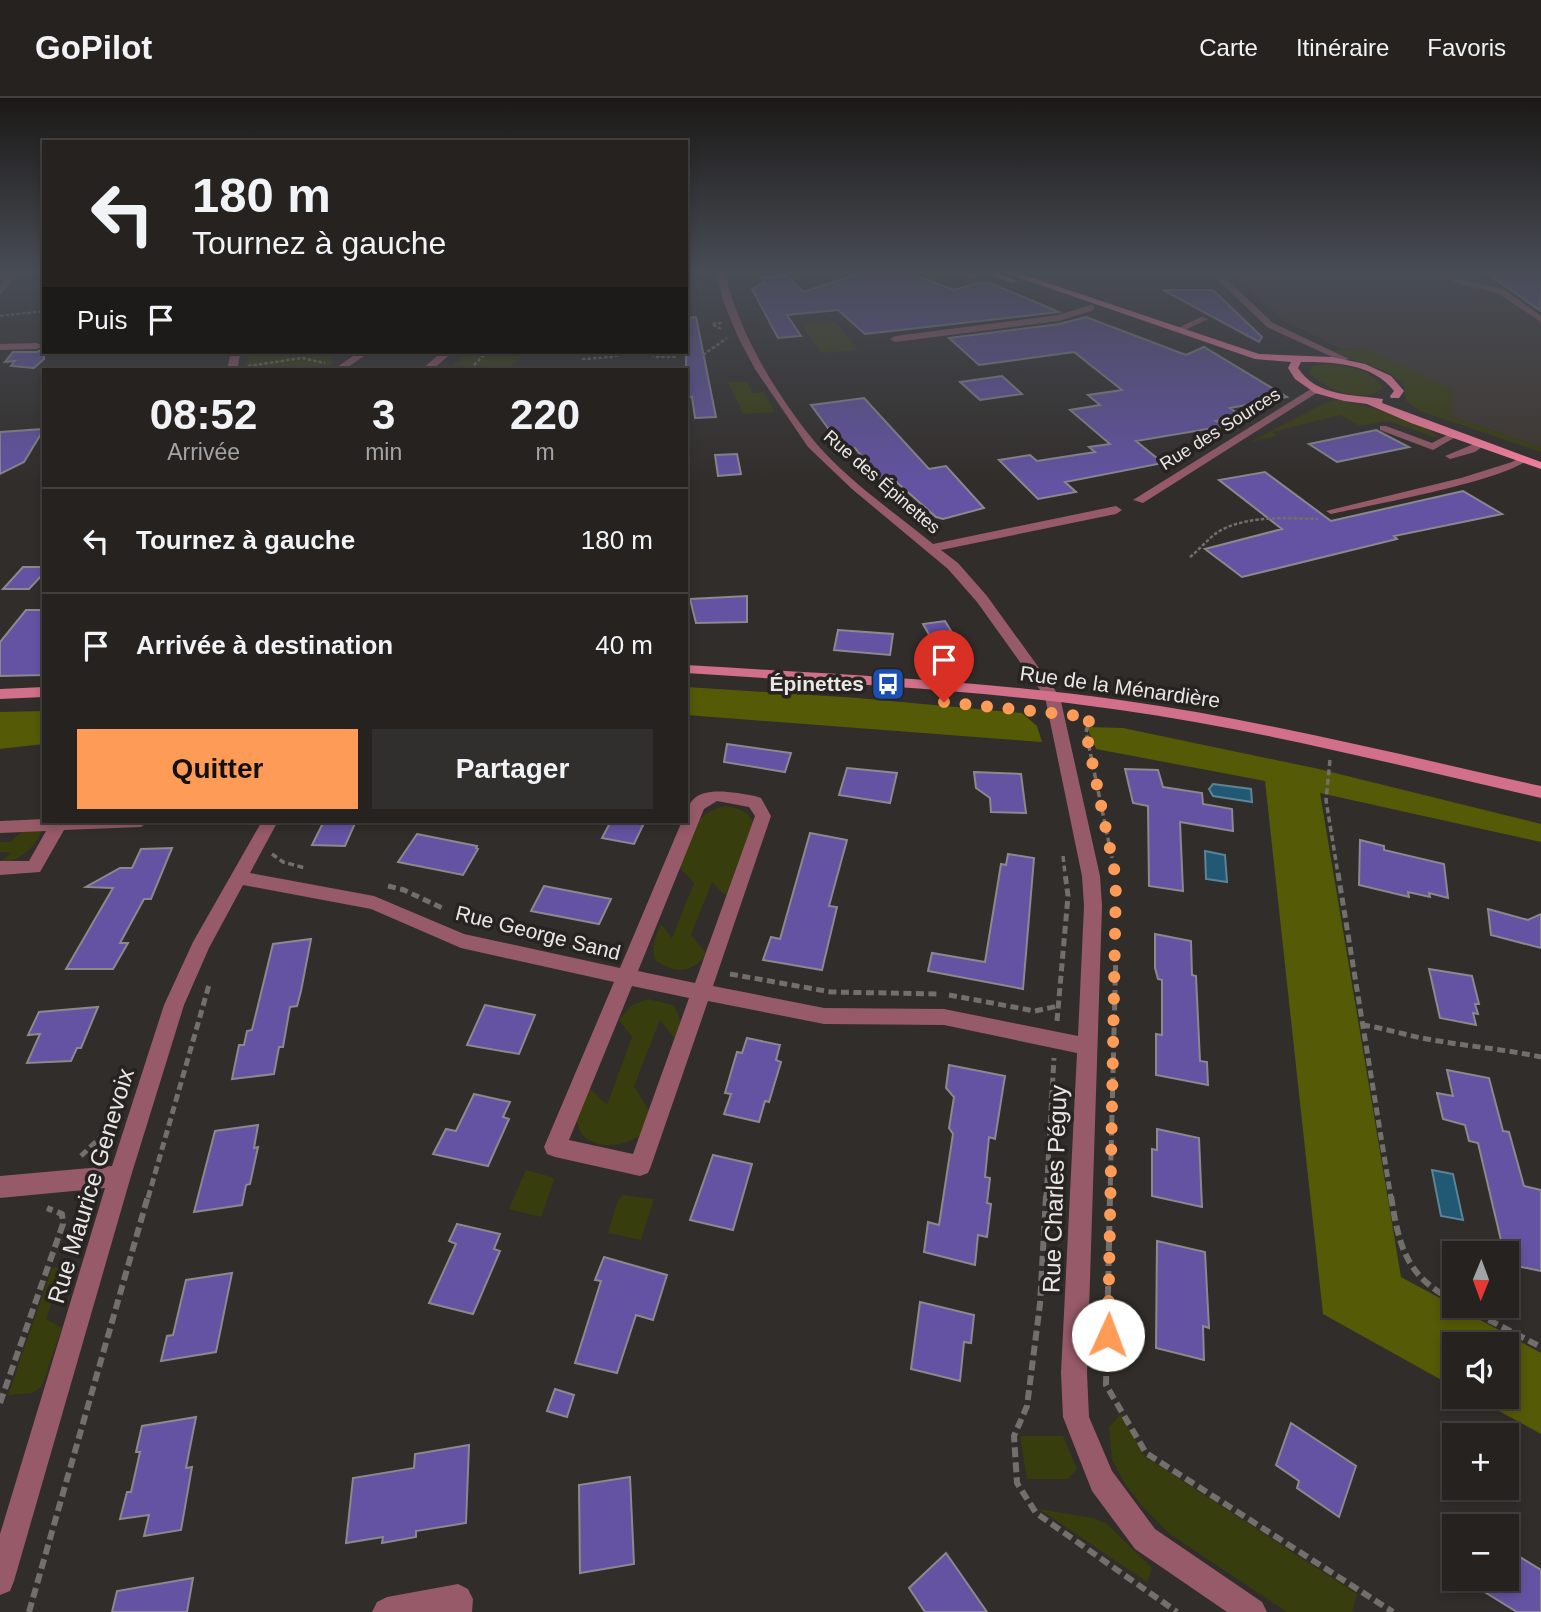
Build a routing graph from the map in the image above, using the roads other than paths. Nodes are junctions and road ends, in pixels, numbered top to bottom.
1 (747, 343) edge
2 (1197, 343) edge
3 (1215, 343) edge
4 (1307, 344) joint
5 (37, 346) dead end
6 (0, 348) edge
7 (362, 354) edge
8 (446, 354) edge
9 (1312, 358) junction
10 (1344, 359) junction
11 (1297, 361) junction
12 (341, 368) edge
13 (428, 368) edge
14 (1296, 375) junction
15 (1318, 389) junction
16 (1395, 396) junction
17 (1368, 401) junction
18 (1383, 428) dead end
19 (1454, 435) junction
20 (1480, 444) junction
21 (1450, 456) dead end
22 (1541, 456) edge
23 (1522, 459) junction
24 (1541, 466) edge
25 (1139, 500) dead end
26 (1116, 510) dead end
27 (1329, 514) road end
28 (931, 548) junction
29 (688, 669) edge
30 (42, 692) edge
31 (0, 694) edge
32 (1055, 705) junction
33 (1541, 792) edge
34 (86, 823) edge
35 (269, 823) edge
36 (59, 824) junction
37 (0, 827) edge
38 (0, 868) edge
39 (239, 878) junction
40 (626, 977) junction
41 (702, 992) junction
42 (1088, 1047) junction
43 (120, 1176) junction
44 (0, 1187) edge
45 (0, 1581) edge
46 (387, 1612) edge
47 (457, 1612) edge
48 (1252, 1612) edge

1 - 28 street, Rue des Épinettes
2 - 14 main road
3 - 11 main road
4 - 9 street
4 - 10 street
5 - 6 street
7 - 12 street
8 - 13 street
9 - 10 main road
9 - 11 main road
10 - 16 main road
11 - 14 main road
14 - 15 main road
15 - 17 main road
15 - 25 street, Rue des Sources
16 - 17 main road
16 - 22 main road
17 - 19 main road
18 - 19 lane
19 - 20 main road
20 - 21 lane
20 - 23 main road
23 - 24 main road
23 - 27 lane
26 - 28 street
28 - 32 street, Rue des Épinettes
29 - 32 main road, Rue de la Ménardière
30 - 31 main road
32 - 33 main road, Rue de la Ménardière
32 - 42 street, Rue Charles Péguy
34 - 36 street
35 - 39 street, Rue Maurice Genevoix
36 - 37 street
36 - 38 street
39 - 40 street, Rue George Sand
39 - 43 street, Rue Maurice Genevoix
40 - 41 street, Rue George Sand
40 - 41 street, Rue George Sand
40 - 41 street, Rue George Sand
41 - 42 street, Rue George Sand
42 - 48 street, Rue Charles Péguy
43 - 44 street
43 - 45 street, Rue Maurice Genevoix
46 - 47 street

